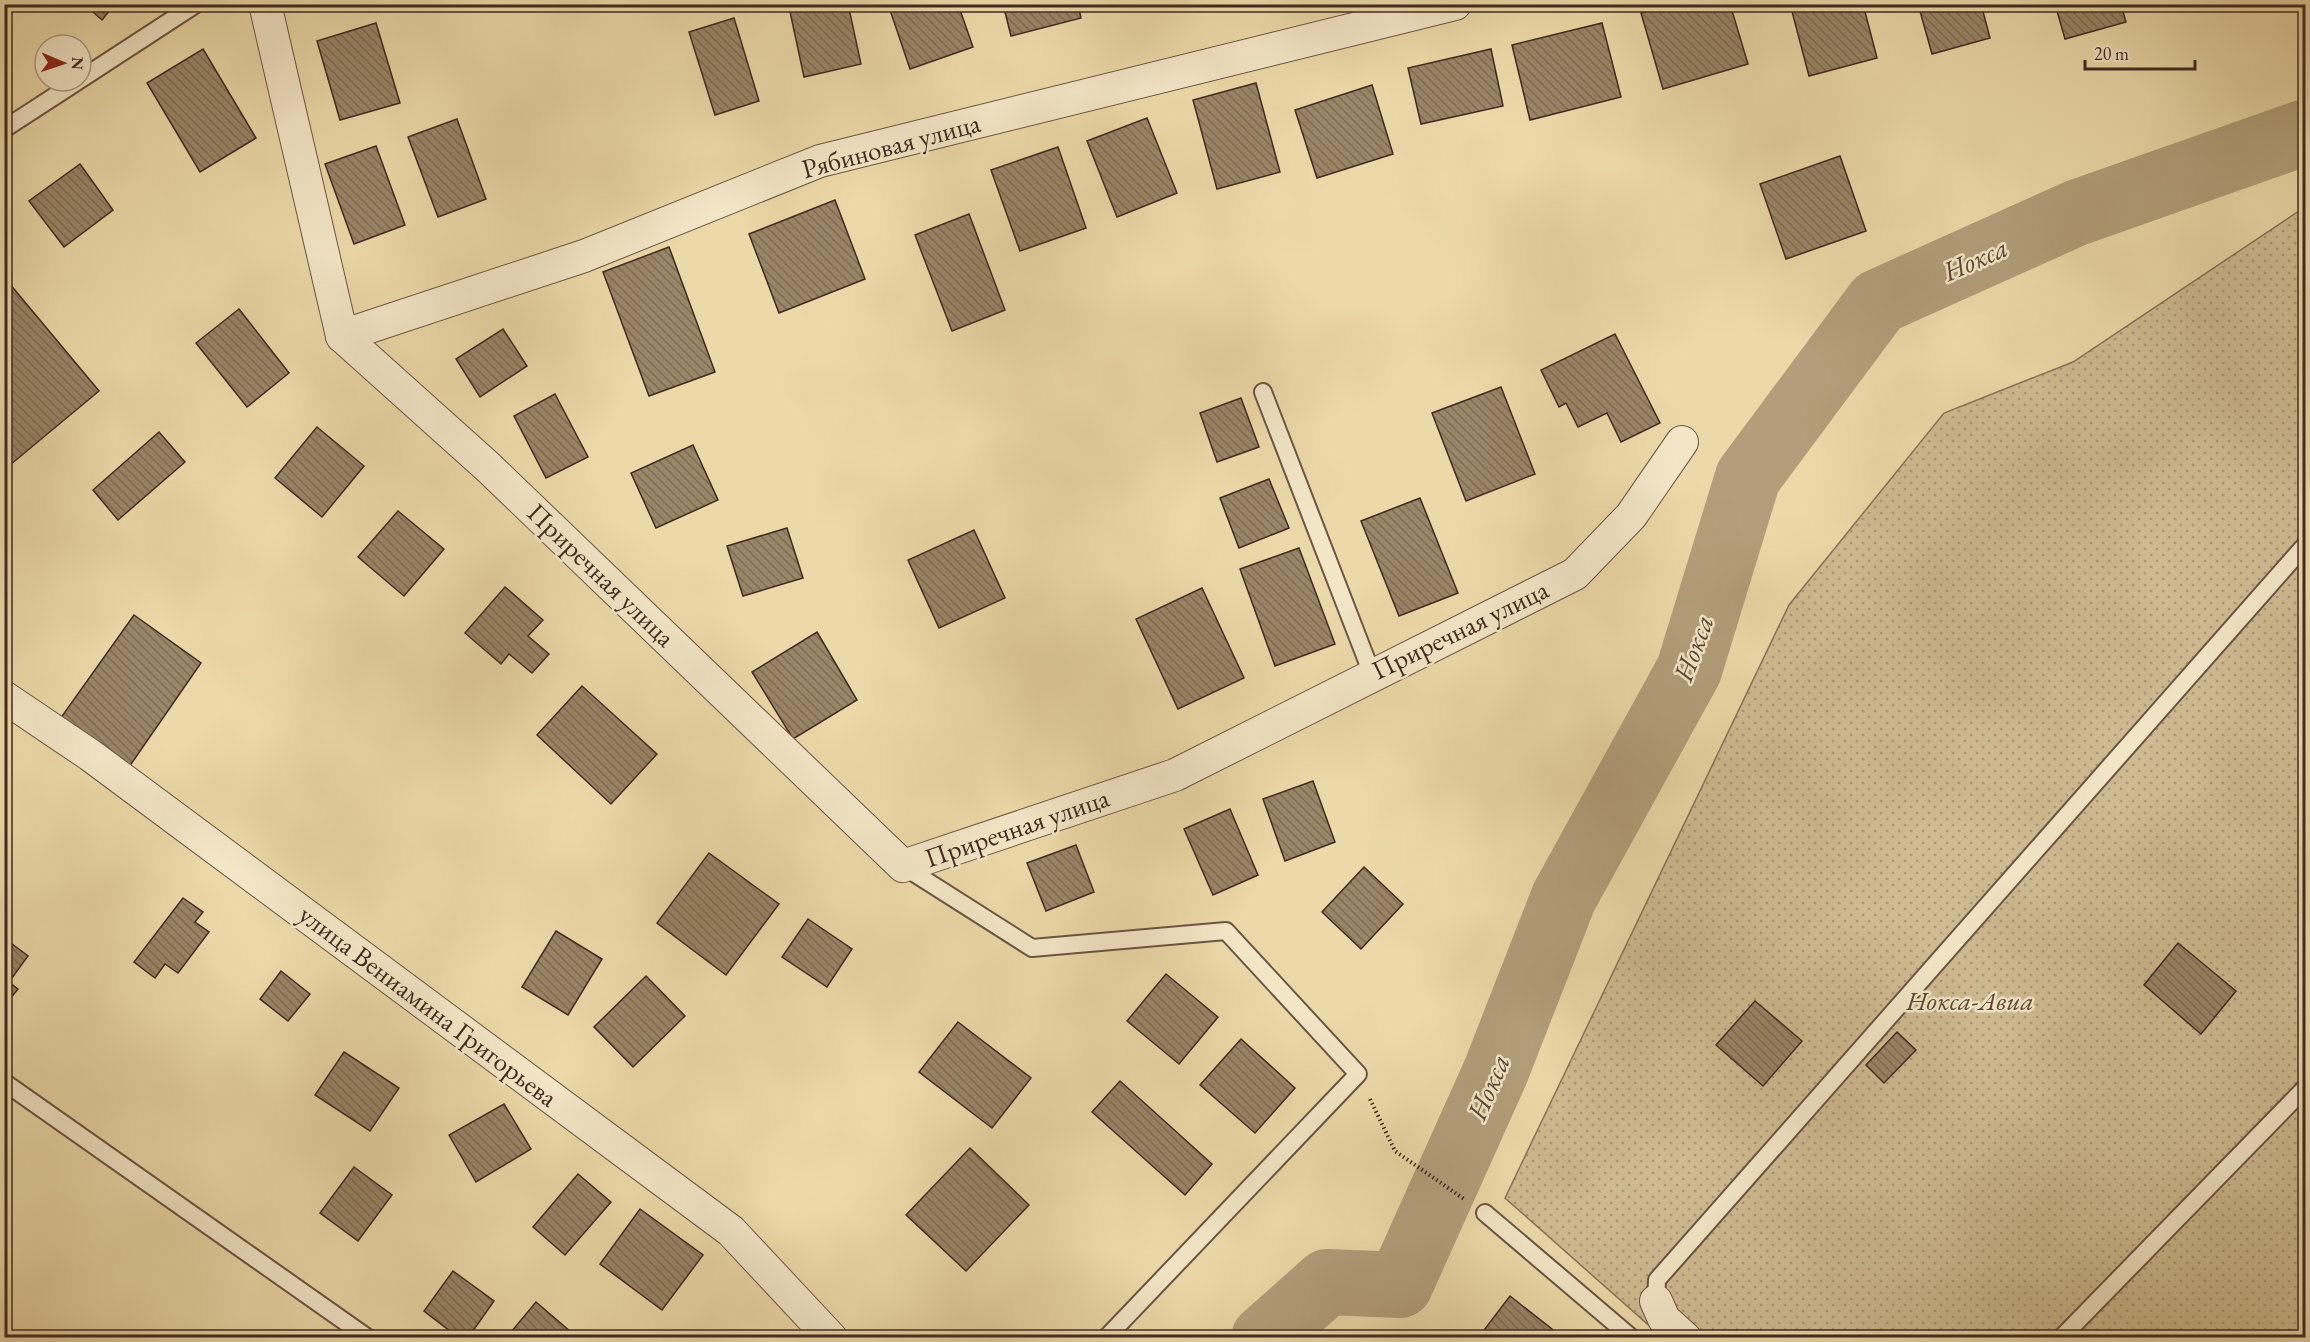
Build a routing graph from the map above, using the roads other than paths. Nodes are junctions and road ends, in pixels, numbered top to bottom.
1 (196, 4) edge
2 (265, 4) edge
3 (1455, 4) edge
4 (93, 71) edge
5 (60, 93) edge
6 (4, 129) edge
7 (342, 336) junction
8 (1263, 392) dead end
9 (1682, 442) dead end
10 (2306, 544) edge
11 (1372, 674) junction
12 (4, 697) edge
13 (903, 866) junction
14 (4, 1082) edge
15 (2306, 1087) edge
16 (1485, 1214) road end
17 (1656, 1301) joint
18 (368, 1338) edge
19 (831, 1338) edge
20 (1106, 1338) edge
21 (1632, 1338) edge
22 (1684, 1338) edge
23 (2061, 1338) edge

1 - 4 lane
2 - 7 street
3 - 7 street, Рябиновая улица
5 - 6 lane
7 - 13 street, Приречная улица
8 - 11 lane
9 - 11 street, Приречная улица
10 - 17 lane
11 - 13 street, Приречная улица
12 - 19 street, улица Вениамина Григорьева
13 - 20 lane
14 - 18 lane
15 - 23 lane
16 - 21 lane
17 - 22 street

